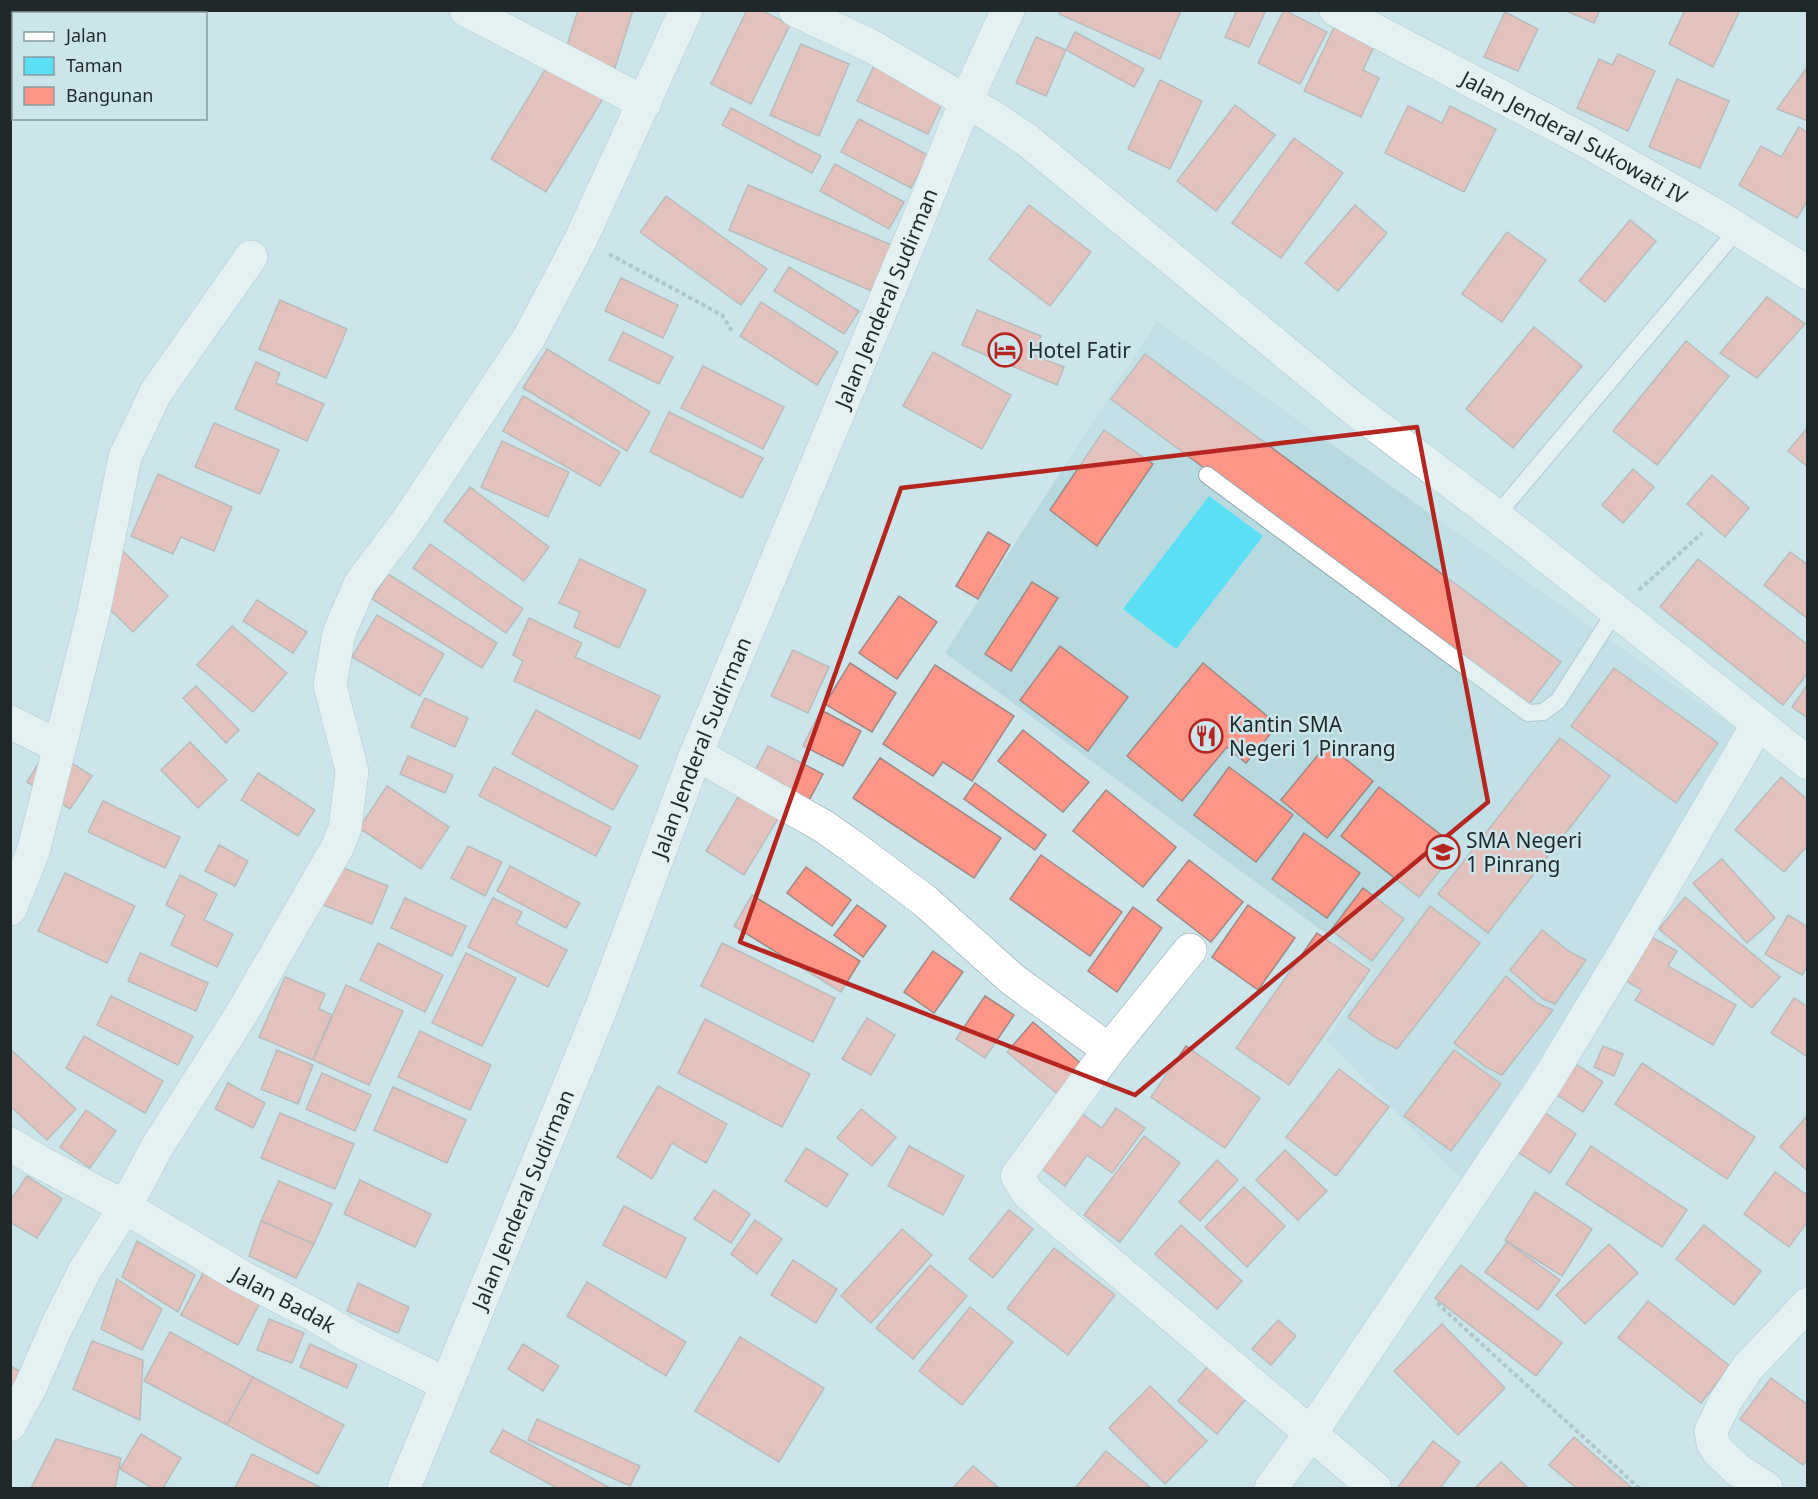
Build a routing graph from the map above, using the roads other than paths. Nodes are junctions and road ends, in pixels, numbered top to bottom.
1 (466, 10) edge
2 (686, 10) edge
3 (795, 10) edge
4 (1008, 10) edge
5 (1336, 10) edge
6 (966, 101) junction
7 (645, 103) junction
8 (1737, 230) junction
9 (251, 257) dead end
10 (1808, 273) edge
11 (1208, 475) dead end
12 (1496, 516) junction
13 (1616, 610) junction
14 (10, 722) edge
15 (1758, 724) junction
16 (58, 747) junction
17 (696, 754) junction
18 (1808, 763) edge
19 (10, 909) edge
20 (1190, 950) dead end
21 (1109, 1050) junction
22 (10, 1144) edge
23 (124, 1207) junction
24 (1808, 1304) edge
25 (446, 1384) junction
26 (10, 1425) edge
27 (1311, 1433) junction
28 (404, 1488) edge
29 (1271, 1488) edge
30 (1375, 1488) edge
31 (1766, 1488) edge

1 - 7 main road
2 - 7 main road
3 - 6 main road
4 - 6 main road, Jalan Jenderal Sudirman
5 - 8 main road, Jalan Jenderal Sukowati IV
6 - 12 main road
6 - 17 main road, Jalan Jenderal Sudirman
7 - 23 main road
8 - 10 main road, Jalan Jenderal Sukowati IV
8 - 12 lane
9 - 16 main road
11 - 13 lane
12 - 13 main road
13 - 15 main road
14 - 16 main road
15 - 18 main road
15 - 27 main road
16 - 19 main road
17 - 21 main road
17 - 25 main road, Jalan Jenderal Sudirman
20 - 21 main road
21 - 27 main road
22 - 23 main road, Jalan Badak
23 - 25 main road, Jalan Badak
23 - 26 main road
24 - 31 main road
25 - 28 main road, Jalan Jenderal Sudirman
27 - 29 main road
27 - 30 main road

